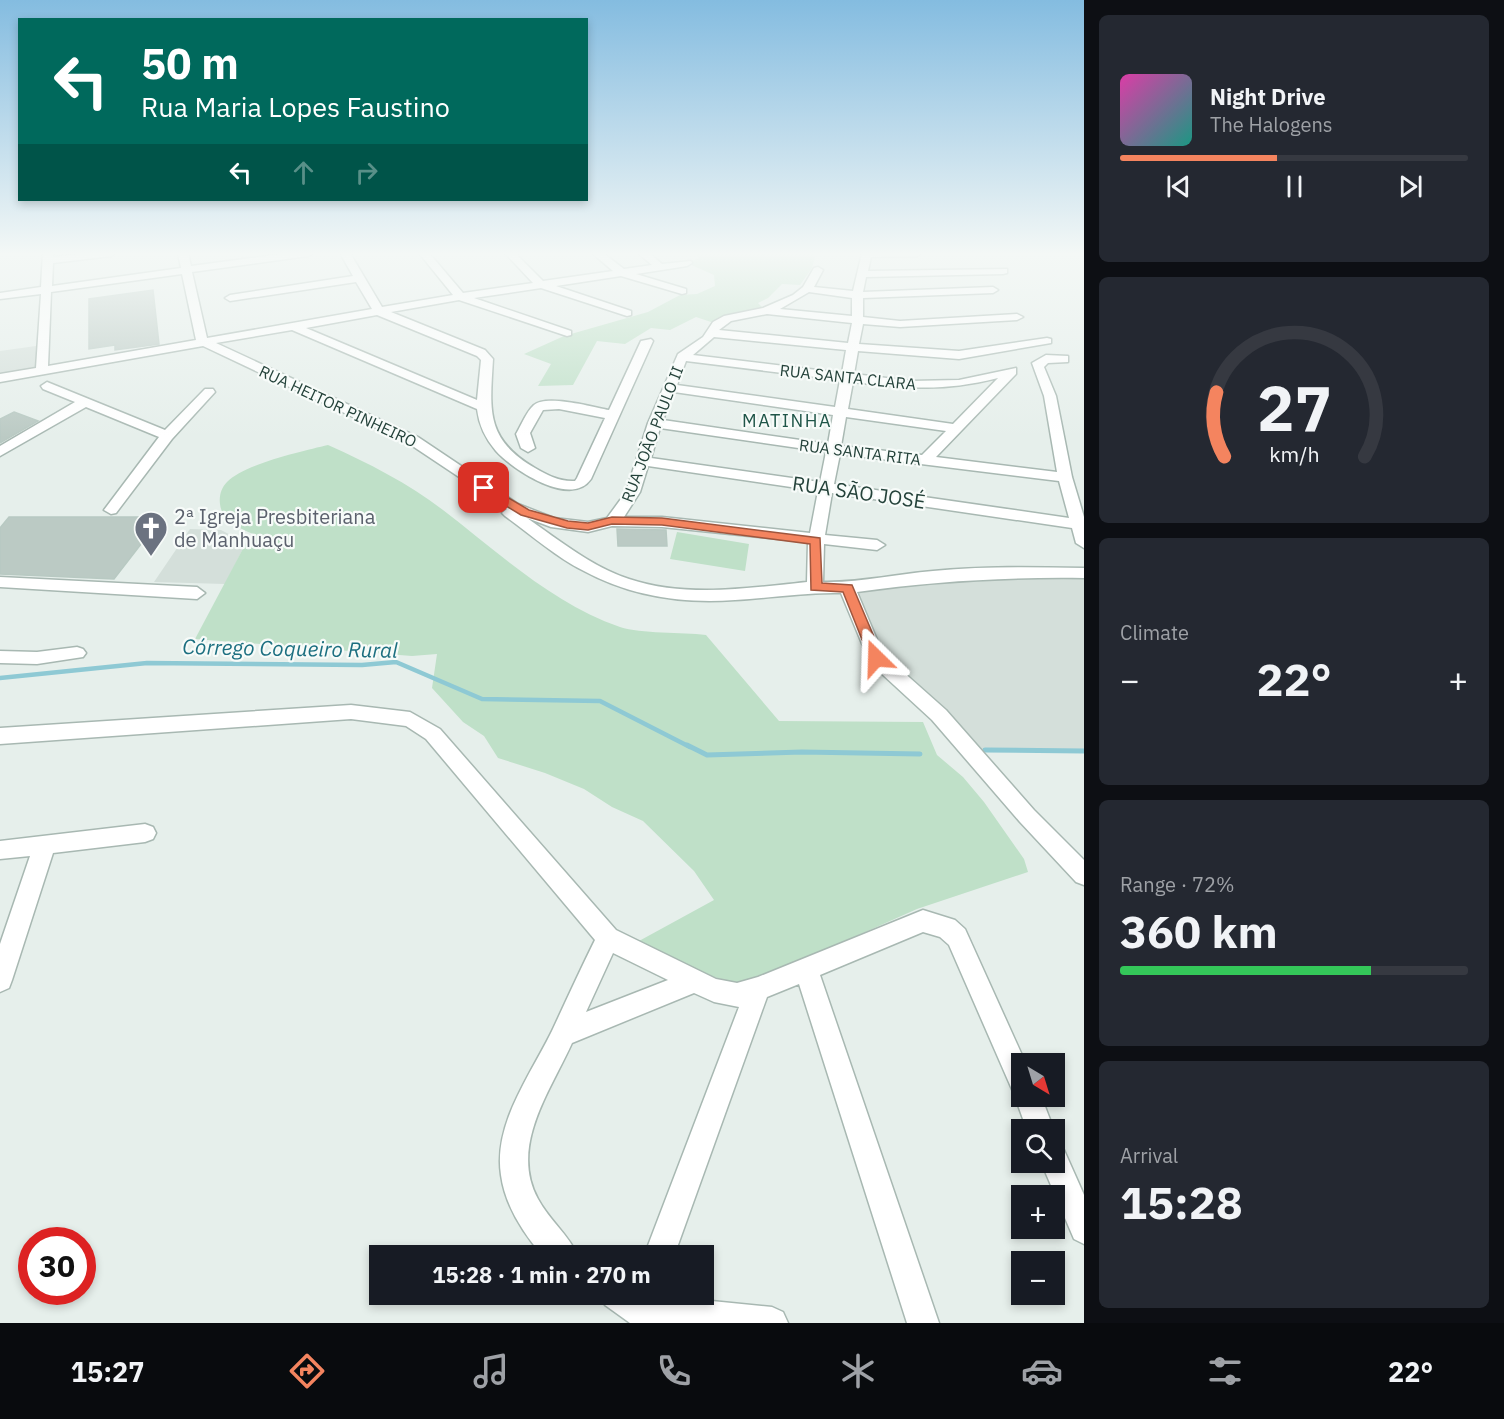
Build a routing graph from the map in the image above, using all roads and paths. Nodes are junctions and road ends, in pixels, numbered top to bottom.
1 (45, 315) edge
2 (196, 315) edge
3 (357, 315) edge
4 (388, 315) edge
5 (513, 315) edge
6 (746, 315) edge
7 (804, 315) edge
8 (858, 315) edge
9 (1017, 317) dead end
10 (858, 320) junction
11 (292, 326) junction
12 (567, 333) dead end
13 (713, 333) junction
14 (202, 341) junction
15 (647, 341) dead end
16 (1047, 342) dead end
17 (853, 346) junction
18 (682, 357) junction
19 (1064, 359) dead end
20 (1038, 367) junction
21 (42, 369) junction
22 (1012, 372) junction
23 (0, 378) edge
24 (847, 379) junction
25 (47, 386) dead end
26 (669, 388) junction
27 (209, 393) dead end
28 (86, 401) junction
29 (483, 407) junction
30 (840, 412) junction
31 (613, 415) junction
32 (655, 423) junction
33 (954, 428) junction
34 (166, 436) junction
35 (528, 448) dead end
36 (834, 449) junction
37 (0, 452) edge
38 (925, 460) junction
39 (641, 461) junction
40 (1065, 477) junction
41 (470, 479) junction
42 (826, 487) junction
43 (111, 510) dead end
44 (612, 521) junction
45 (1077, 524) junction
46 (816, 541) junction
47 (1084, 543) edge
48 (877, 545) dead end
49 (1084, 573) edge
50 (0, 582) edge
51 (815, 587) junction
52 (847, 588) junction
53 (196, 593) dead end
54 (77, 653) dead end
55 (0, 657) edge
56 (0, 736) edge
57 (145, 833) dead end
58 (44, 846) junction
59 (0, 850) edge
60 (1084, 875) edge
61 (608, 938) junction
62 (806, 969) junction
63 (0, 980) edge
64 (694, 981) junction
65 (758, 989) junction
66 (563, 1034) junction
67 (1011, 1059) edge
68 (1059, 1173) edge
69 (1084, 1229) edge
70 (554, 1245) edge
71 (663, 1245) edge
72 (663, 1305) edge
73 (772, 1323) edge
74 (923, 1323) edge

1 - 21 street
2 - 14 street
3 - 11 street
4 - 29 street
5 - 12 street
6 - 13 street, RUA JOÃO PAULO II
7 - 10 street
8 - 10 street
9 - 10 street
10 - 17 street
11 - 14 street
11 - 29 street
13 - 17 street
13 - 18 street, RUA JOÃO PAULO II
14 - 21 street
14 - 41 street, RUA HEITOR PINHEIRO
15 - 31 street
16 - 17 street
17 - 24 street
18 - 24 street, RUA SANTA CLARA
18 - 26 street, RUA JOÃO PAULO II
19 - 20 street, RUA SANTA CLARA
20 - 22 street, RUA SANTA CLARA
20 - 40 street
21 - 23 street
22 - 24 street, RUA SANTA CLARA
22 - 33 street
24 - 30 street
25 - 28 street
26 - 30 street
26 - 32 street, RUA JOÃO PAULO II
27 - 34 street
28 - 34 street
28 - 37 street
29 - 31 street
30 - 33 street
30 - 36 street
31 - 35 street
32 - 36 street, RUA SANTA RITA
32 - 39 street, RUA JOÃO PAULO II
33 - 38 street
34 - 43 street
36 - 38 street, RUA SANTA RITA
36 - 42 street
38 - 40 street, RUA SANTA RITA
39 - 42 street, RUA SÃO JOSÉ
39 - 44 street, RUA JOÃO PAULO II
40 - 45 street
41 - 44 street, RUA JOÃO PAULO II
41 - 51 street
42 - 45 street, RUA SÃO JOSÉ
42 - 46 street
44 - 46 street
45 - 47 street
46 - 48 street
46 - 51 street
49 - 52 street
50 - 53 street
51 - 52 street
52 - 60 street
54 - 55 street
56 - 61 street
57 - 58 street
58 - 59 street
58 - 63 street
61 - 64 street
61 - 66 street
62 - 65 street
62 - 67 street
62 - 74 street
64 - 65 street
64 - 66 street
65 - 71 street
66 - 70 street
68 - 69 street
72 - 73 street

